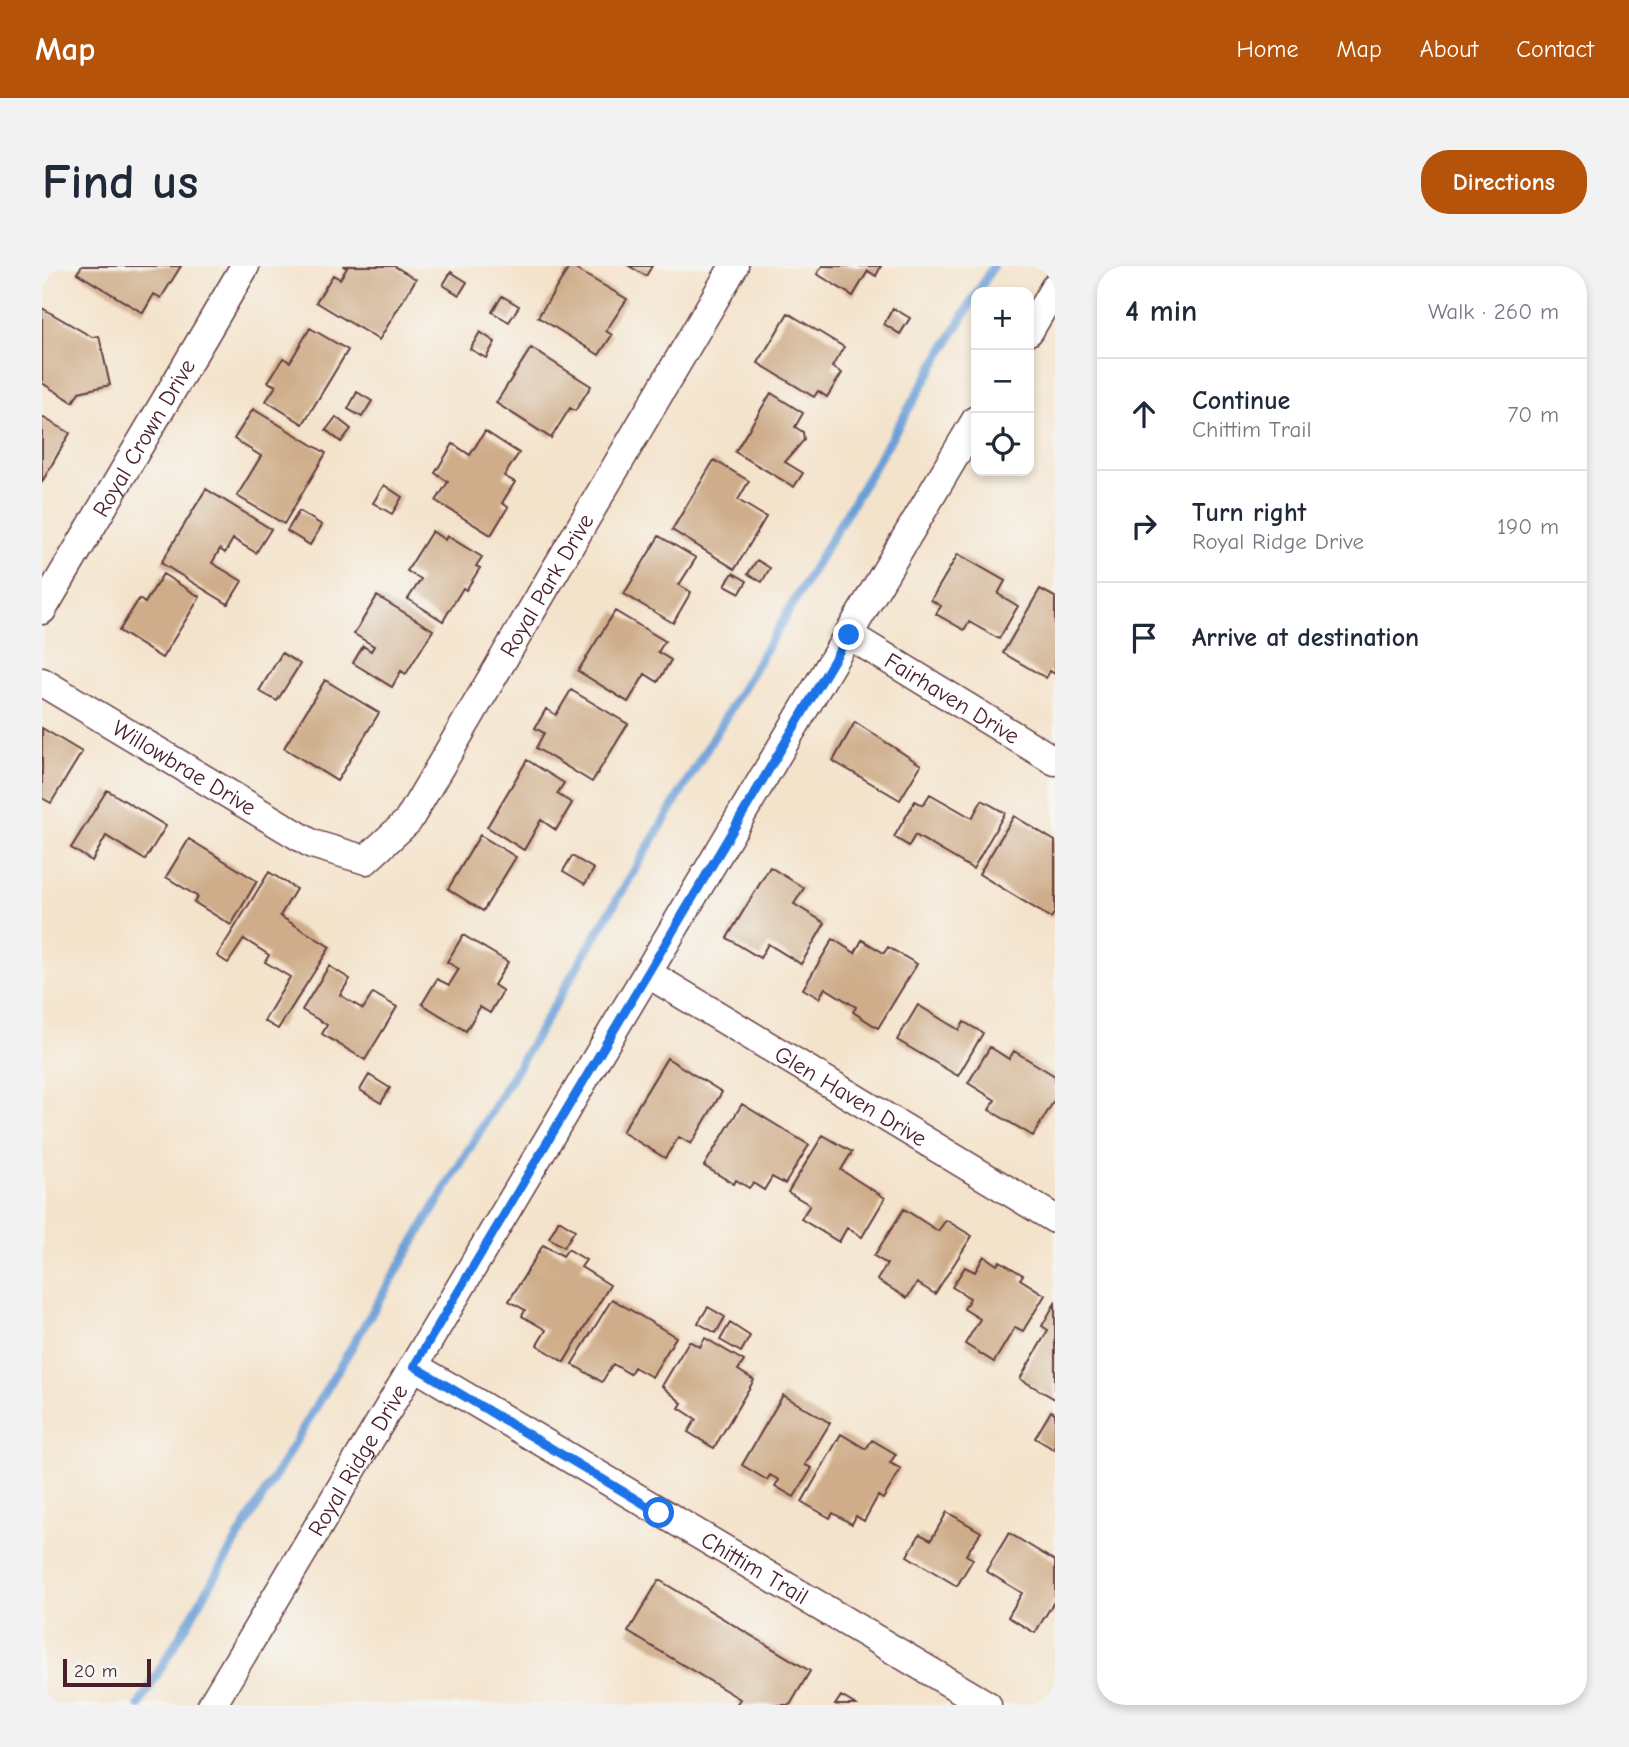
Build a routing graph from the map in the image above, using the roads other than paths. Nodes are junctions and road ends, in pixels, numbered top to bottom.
1 (246, 266) edge
2 (734, 266) edge
3 (1053, 295) edge
4 (1034, 324) edge
5 (971, 428) edge
6 (42, 610) edge
7 (849, 635) junction
8 (42, 682) edge
9 (1055, 761) edge
10 (328, 849) joint
11 (647, 973) junction
12 (1055, 1219) edge
13 (414, 1366) junction
14 (212, 1705) edge
15 (987, 1705) edge

1 - 6 street, Royal Crown Drive
2 - 10 street, Royal Park Drive
3 - 4 street
5 - 7 street, Royal Ridge Drive
7 - 9 street, Fairhaven Drive
7 - 11 street, Royal Ridge Drive
8 - 10 street, Willowbrae Drive
11 - 12 street, Glen Haven Drive
11 - 13 street, Royal Ridge Drive
13 - 14 street, Royal Ridge Drive
13 - 15 street, Chittim Trail

